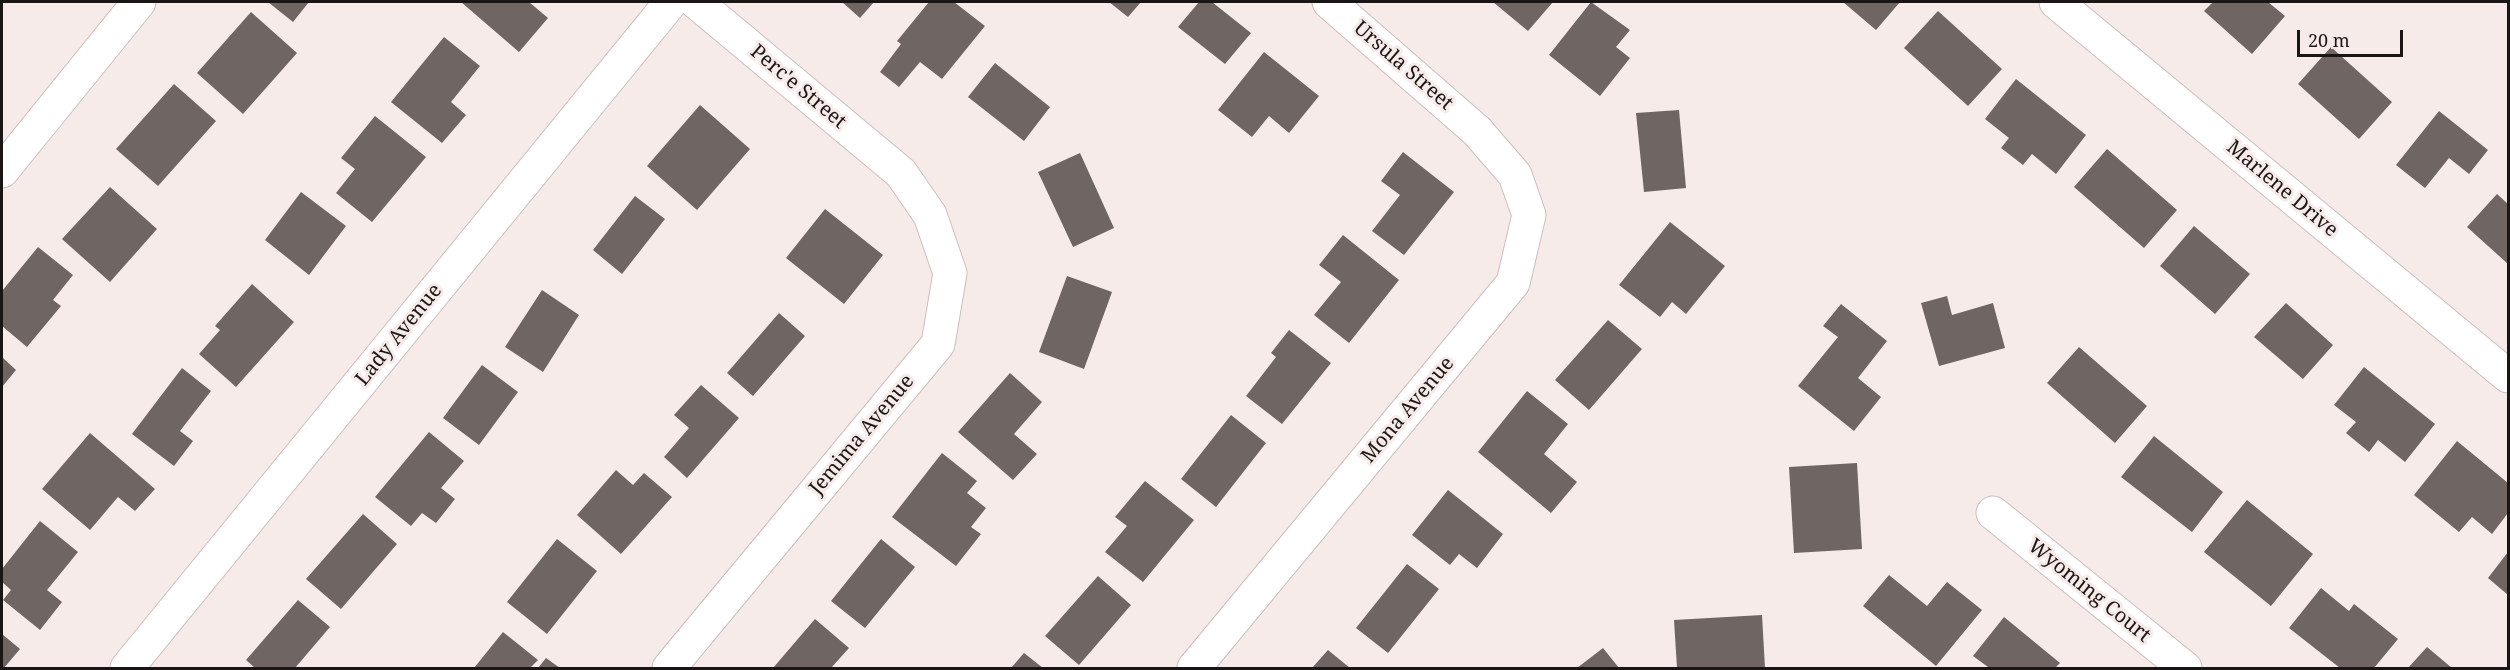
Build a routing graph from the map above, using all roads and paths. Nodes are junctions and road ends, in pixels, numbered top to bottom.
1 (139, 2) edge
2 (671, 2) edge
3 (696, 2) edge
4 (1329, 2) edge
5 (2056, 2) edge
6 (1477, 131) joint
7 (2, 171) edge
8 (901, 173) joint
9 (2508, 376) edge
10 (1993, 513) dead end
11 (127, 669) edge
12 (669, 669) edge
13 (1194, 669) edge
14 (2185, 669) edge

1 - 7 street
2 - 11 street, Lady Avenue
3 - 8 street, Perc'e Street
4 - 6 street, Ursula Street
5 - 9 street, Marlene Drive
6 - 13 street, Mona Avenue
8 - 12 street, Jemima Avenue
10 - 14 street, Wyoming Court

